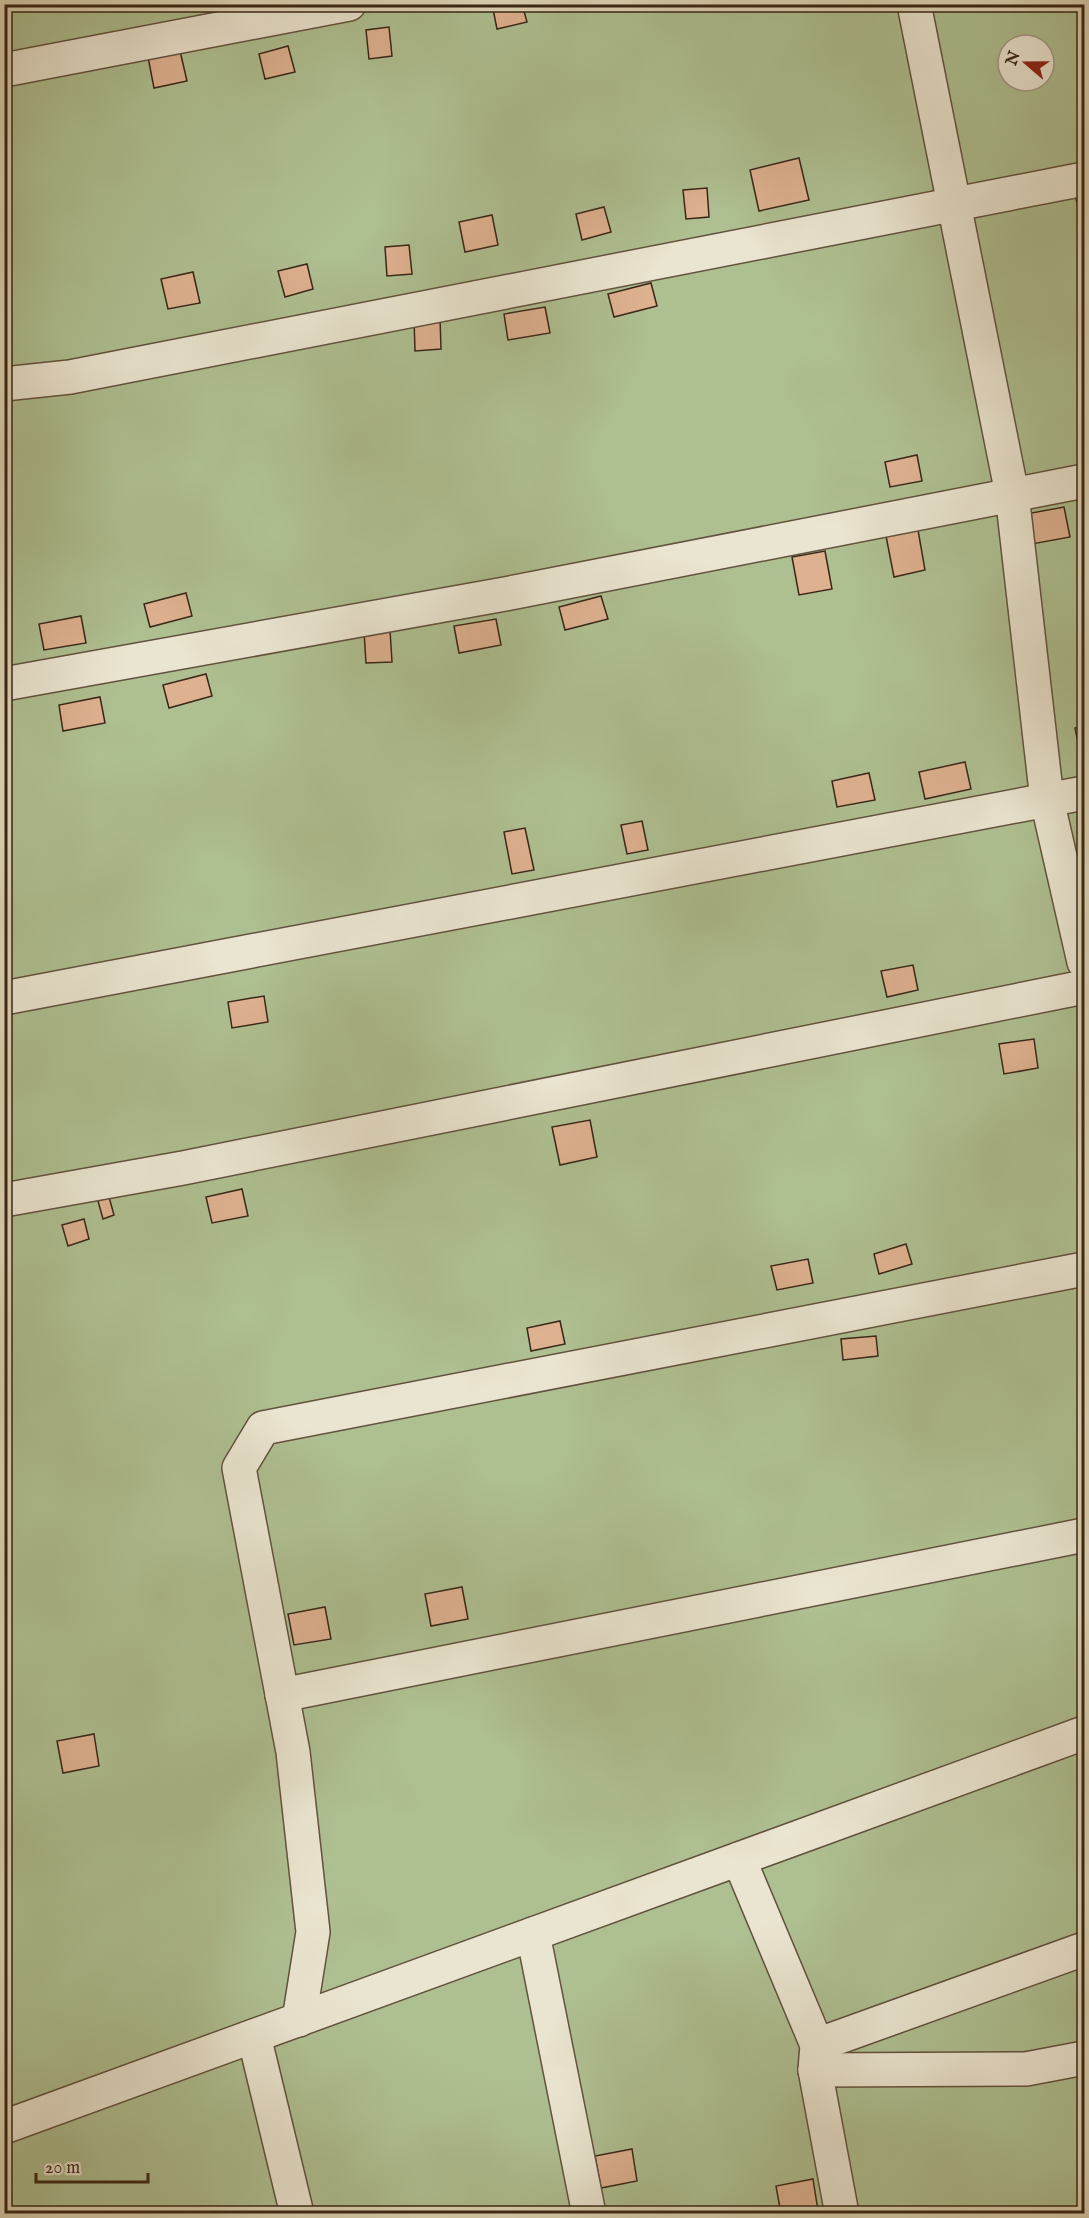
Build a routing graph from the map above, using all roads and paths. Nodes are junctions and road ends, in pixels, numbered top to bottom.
1 (349, 4) edge
2 (914, 4) edge
3 (4, 70) edge
4 (1084, 179) edge
5 (953, 204) junction
6 (4, 384) edge
7 (1084, 481) edge
8 (1012, 494) junction
9 (4, 684) edge
10 (1084, 794) edge
11 (1047, 800) junction
12 (1084, 962) edge
13 (1084, 987) edge
14 (4, 998) edge
15 (4, 1200) edge
16 (1084, 1269) edge
17 (1084, 1535) edge
18 (282, 1695) junction
19 (1084, 1733) edge
20 (739, 1859) junction
21 (533, 1934) junction
22 (1084, 1949) edge
23 (299, 2020) junction
24 (254, 2036) junction
25 (816, 2057) junction
26 (1084, 2058) edge
27 (4, 2127) edge
28 (297, 2214) edge
29 (589, 2214) edge
30 (842, 2214) edge

1 - 3 street
2 - 5 street
4 - 5 street
5 - 6 street
5 - 8 street
7 - 8 street
8 - 9 street
8 - 11 street
10 - 11 street
11 - 12 street
11 - 14 street
13 - 15 street
16 - 18 street
17 - 18 street
18 - 23 street
19 - 20 street
20 - 21 street
20 - 25 street
21 - 23 street
21 - 29 street
22 - 25 street
23 - 24 street
24 - 27 street
24 - 28 street
25 - 26 street
25 - 30 street

